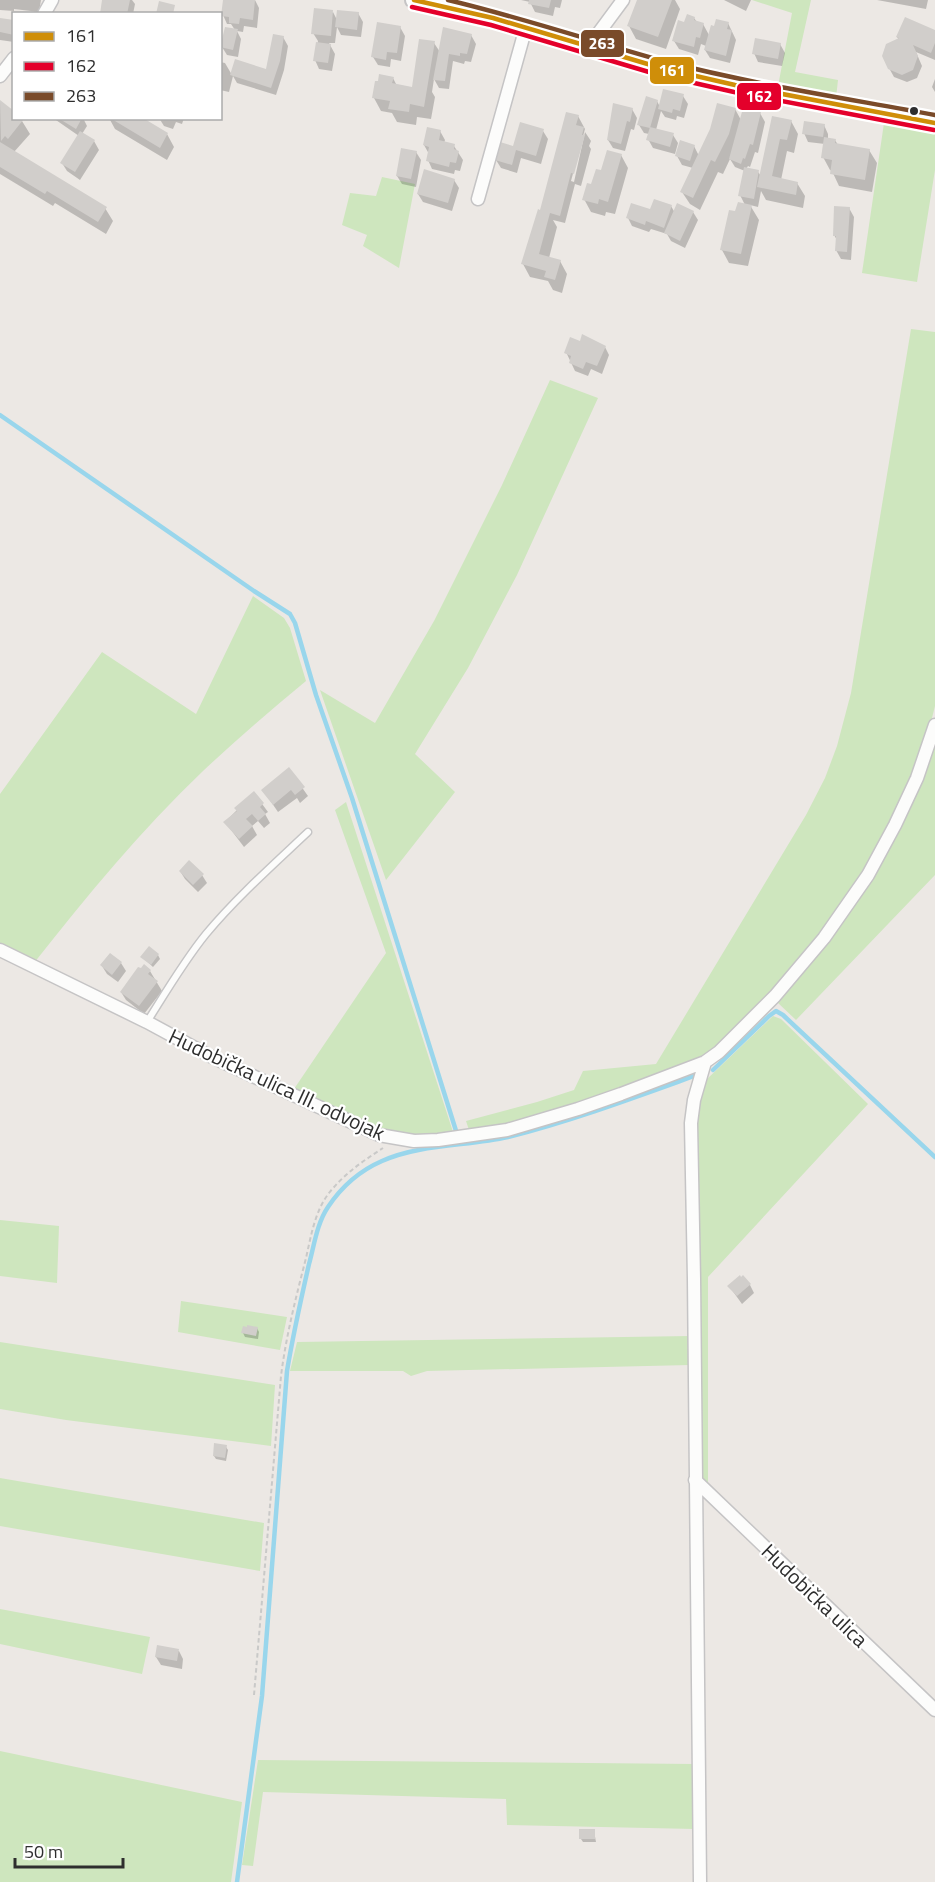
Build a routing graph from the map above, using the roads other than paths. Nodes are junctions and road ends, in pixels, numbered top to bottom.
1 (414, 0) edge
2 (623, 0) edge
3 (526, 27) junction
4 (590, 46) junction
5 (12, 61) edge
6 (0, 76) edge
7 (935, 123) edge
8 (478, 199) dead end
9 (935, 725) edge
10 (308, 832) dead end
11 (0, 950) edge
12 (147, 1022) junction
13 (705, 1062) junction
14 (694, 1480) junction
15 (935, 1710) edge
16 (699, 1882) edge

1 - 3 main road
2 - 4 street
3 - 4 main road
3 - 8 street
4 - 7 main road
5 - 6 street
9 - 13 street, Hudobička ulica III. odvojak
10 - 12 lane
11 - 12 street, Hudobička ulica III. odvojak
12 - 13 street, Hudobička ulica III. odvojak
13 - 14 street
14 - 15 street, Hudobička ulica
14 - 16 street

